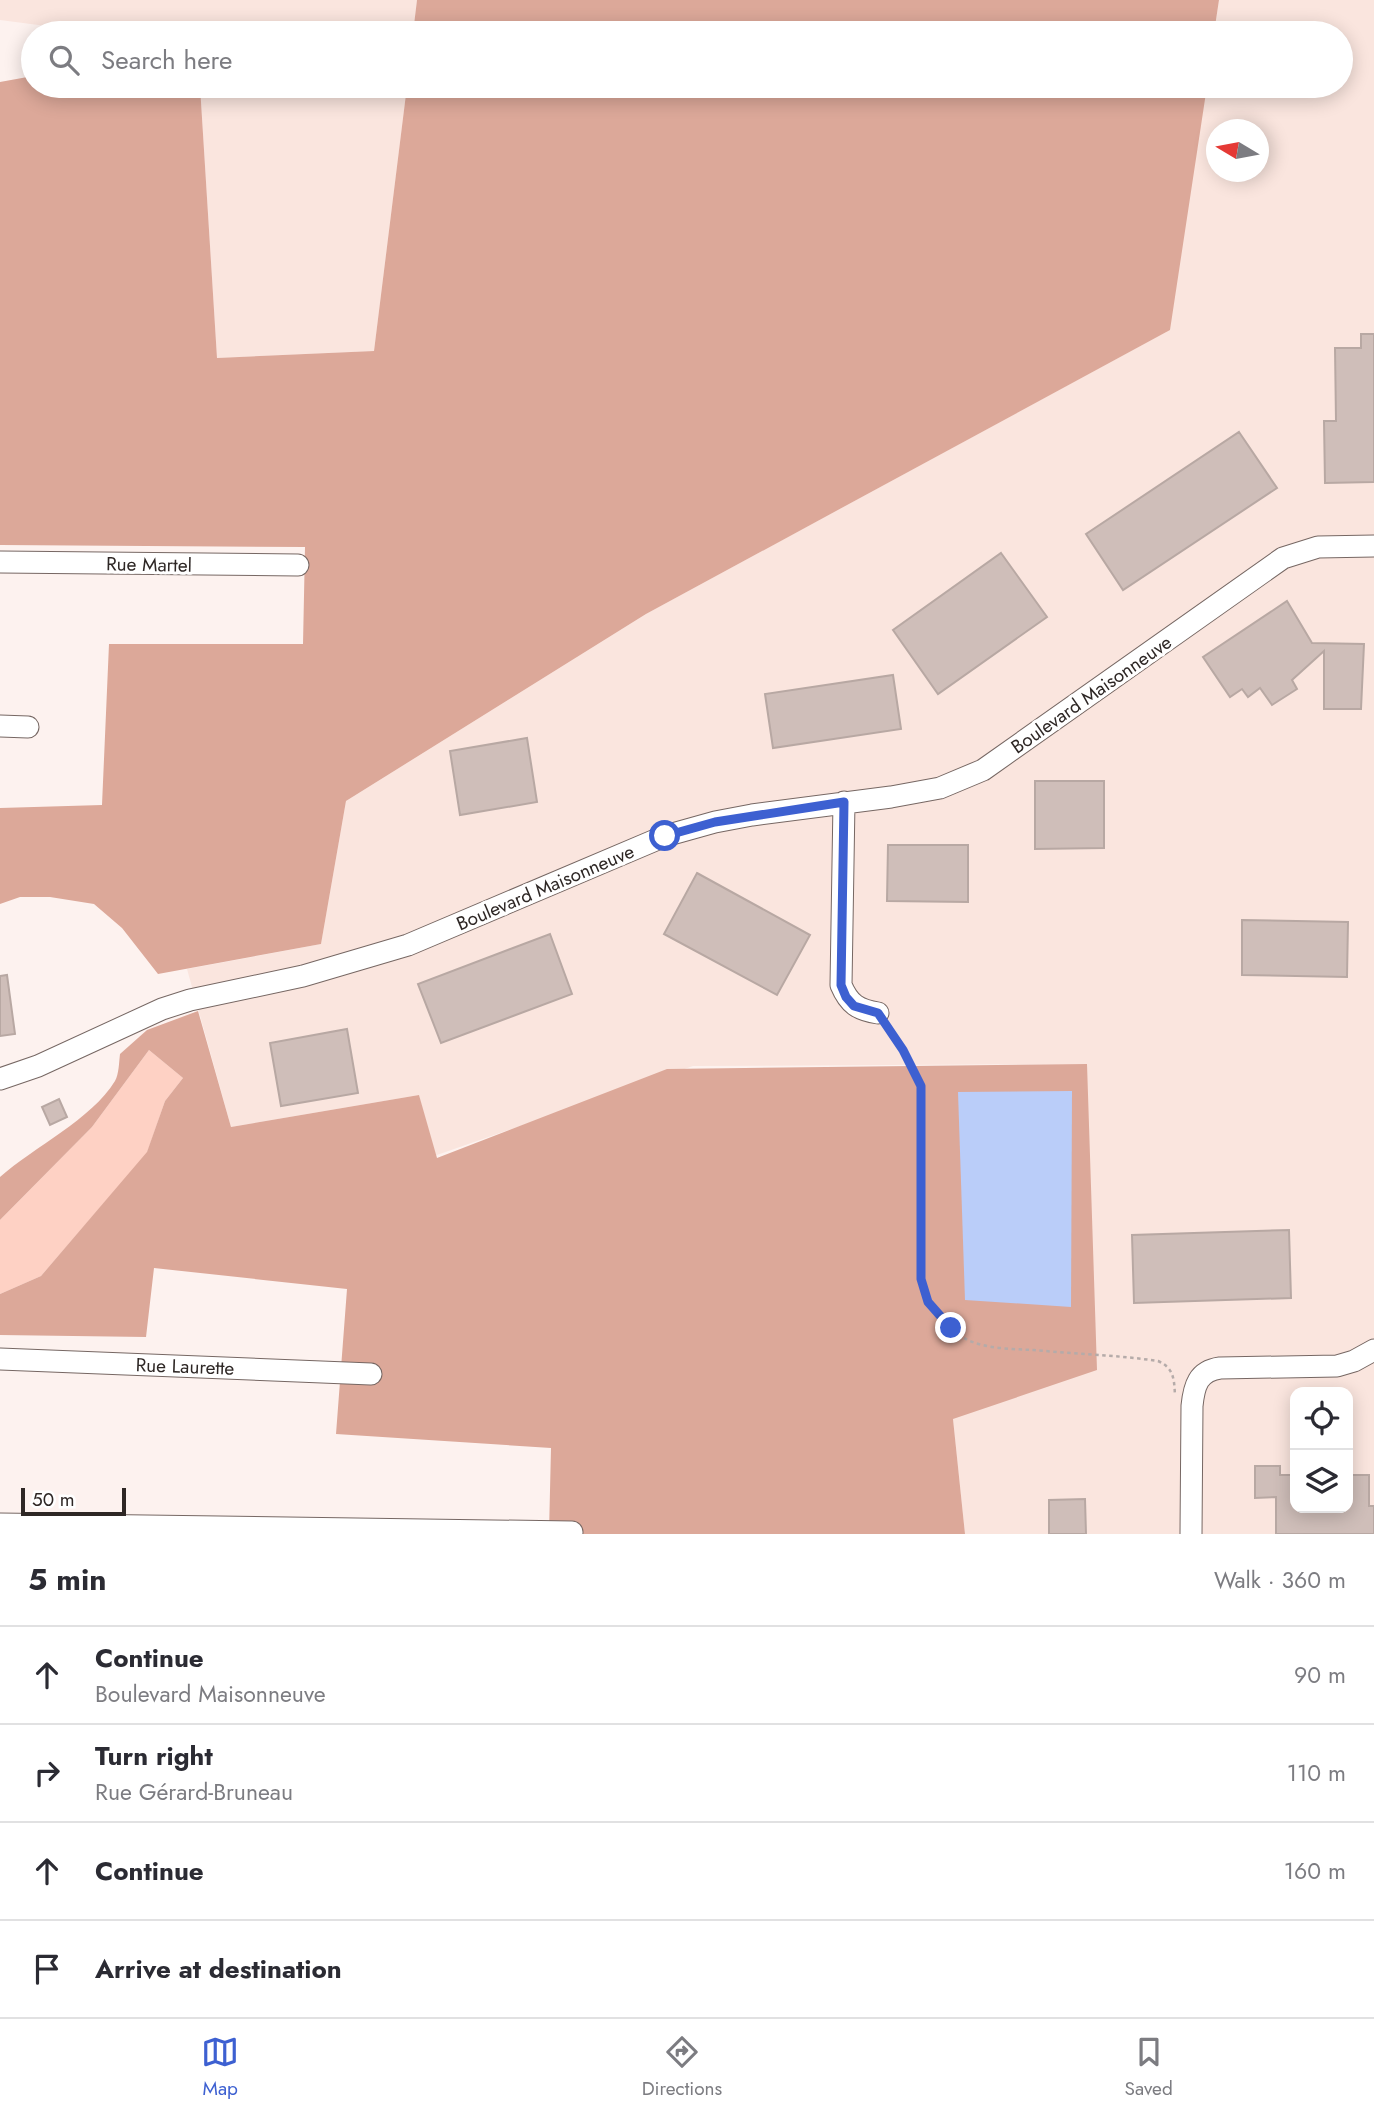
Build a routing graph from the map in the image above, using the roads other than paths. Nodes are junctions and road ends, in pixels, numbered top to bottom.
1 (1374, 546) edge
2 (0, 562) edge
3 (298, 565) dead end
4 (0, 726) edge
5 (28, 727) dead end
6 (844, 802) junction
7 (878, 1013) road end
8 (0, 1079) edge
9 (1374, 1350) edge
10 (0, 1359) edge
11 (371, 1374) dead end
12 (0, 1524) edge
13 (572, 1532) dead end
14 (1191, 1534) edge

1 - 6 street, Boulevard Maisonneuve
2 - 3 street, Rue Martel
4 - 5 street
6 - 7 street
6 - 8 street, Boulevard Maisonneuve
9 - 14 street
10 - 11 street, Rue Laurette
12 - 13 street

